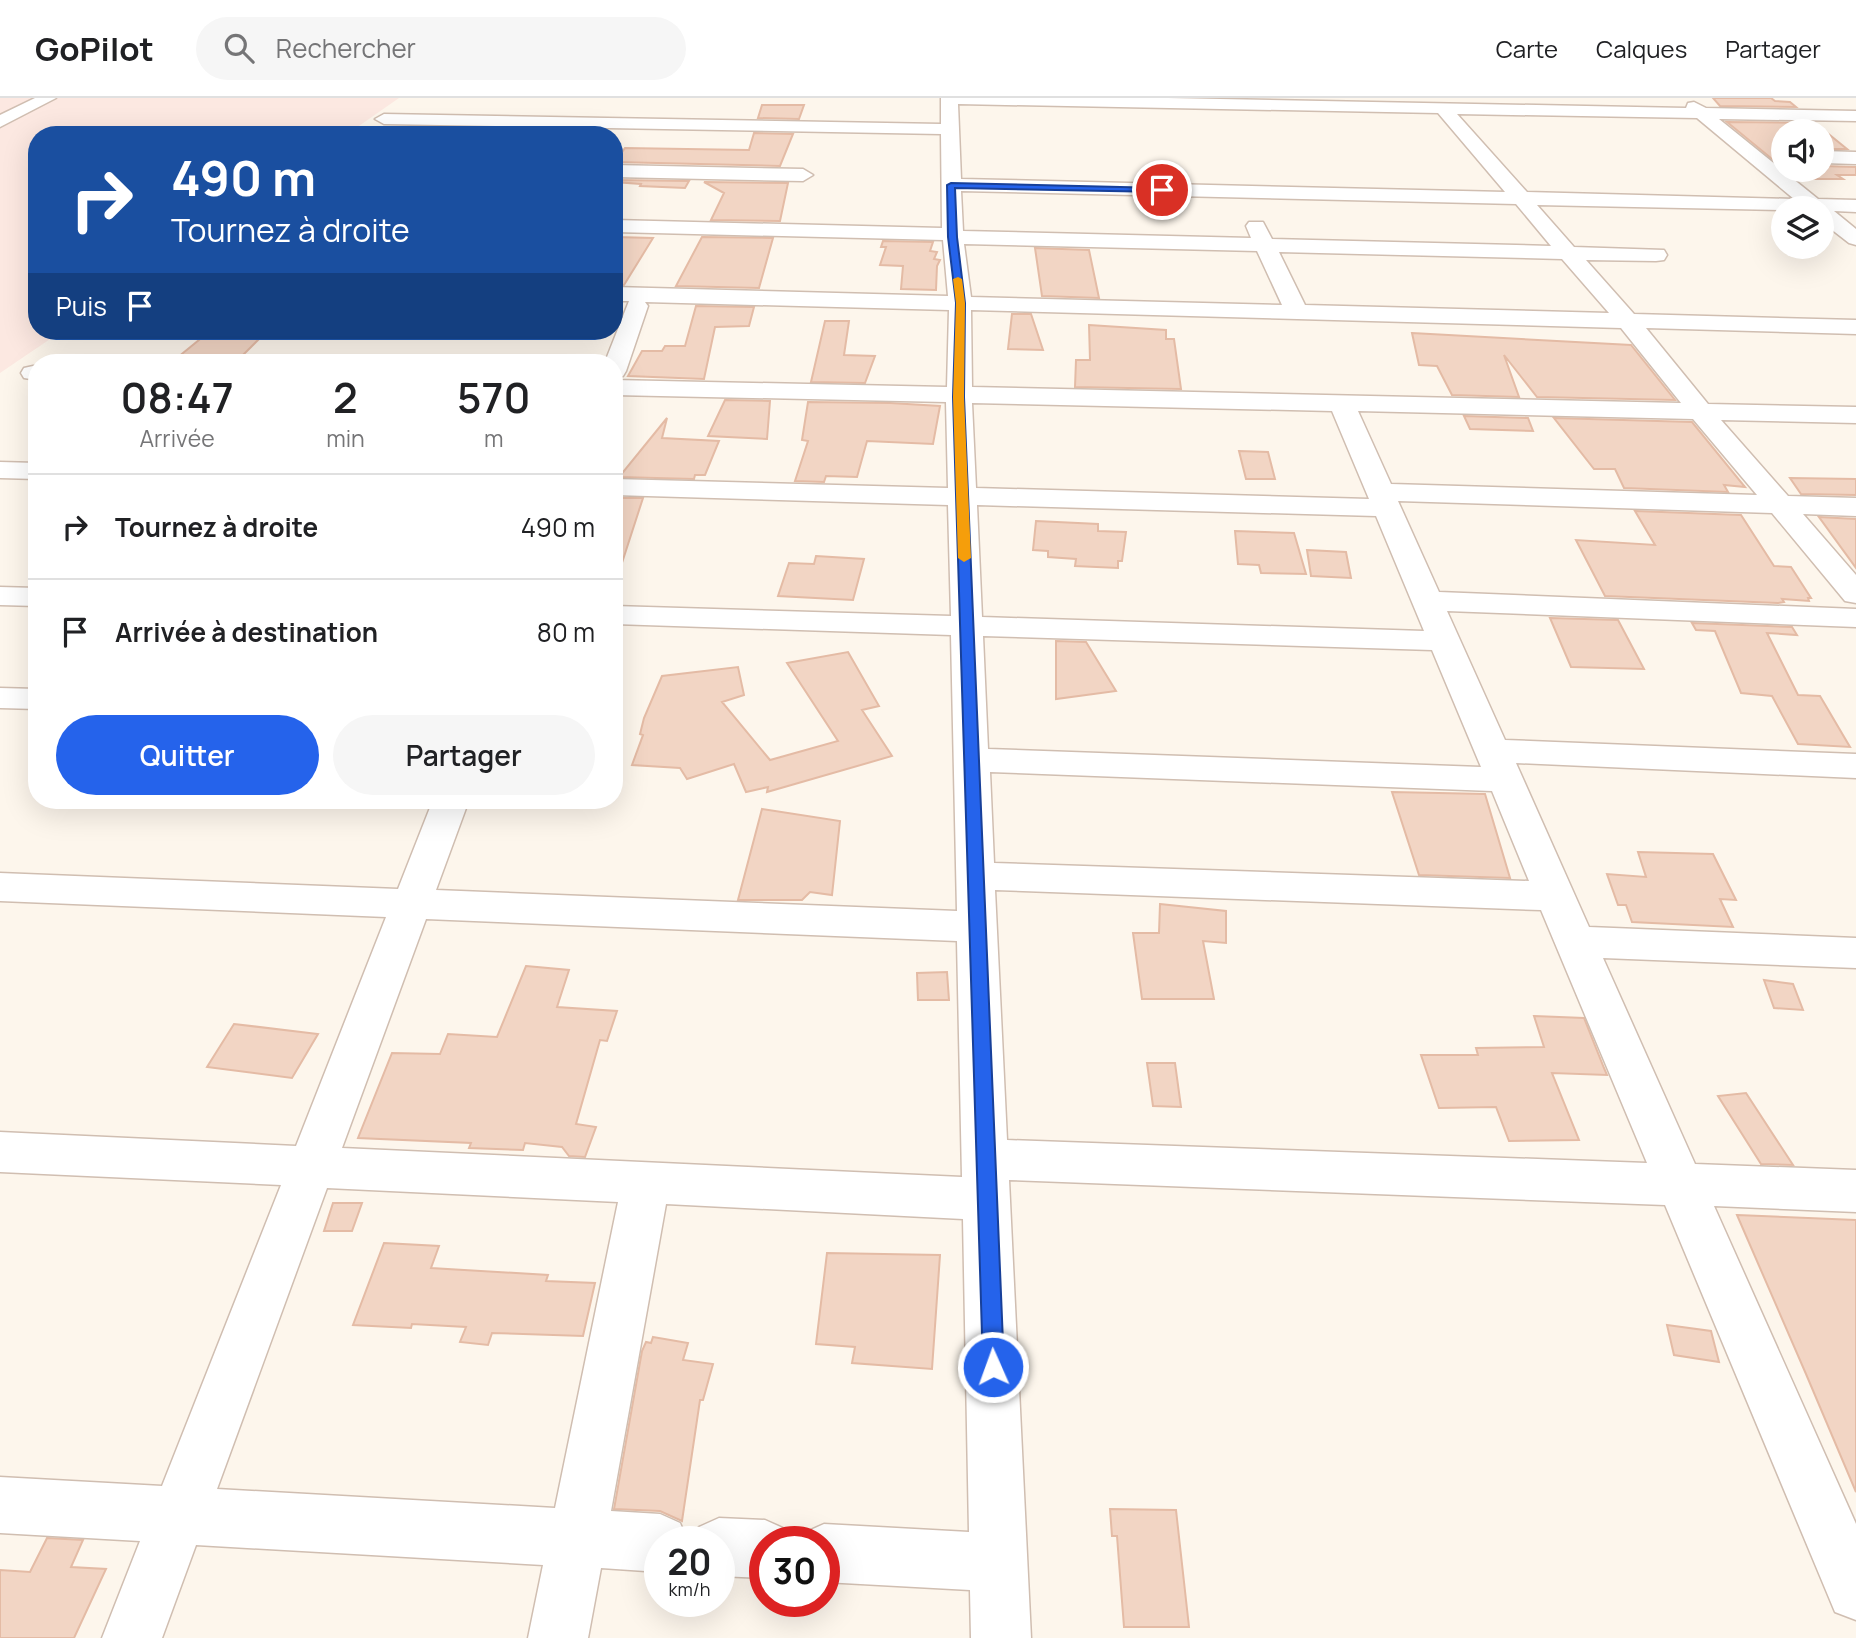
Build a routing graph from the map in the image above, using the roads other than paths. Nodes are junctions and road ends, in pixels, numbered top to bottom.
1 (48, 98) edge
2 (1683, 98) edge
3 (949, 99) edge
4 (1198, 101) edge
5 (1444, 108) junction
6 (1702, 113) junction
7 (1856, 116) edge
8 (384, 119) dead end
9 (0, 122) edge
10 (813, 127) junction
11 (949, 129) junction
12 (1752, 156) junction
13 (1771, 156) edge
14 (1834, 157) edge
15 (1856, 158) edge
16 (623, 171) edge
17 (803, 175) junction
18 (951, 185) junction
19 (1241, 192) junction
20 (1801, 196) edge
21 (1520, 198) junction
22 (1856, 206) edge
23 (1771, 207) edge
24 (1834, 208) edge
25 (1834, 222) edge
26 (623, 226) edge
27 (792, 230) junction
28 (953, 235) junction
29 (1856, 239) edge
30 (1265, 245) junction
31 (1566, 253) junction
32 (1656, 256) dead end
33 (623, 294) edge
34 (625, 305) edge
35 (960, 309) junction
36 (1297, 313) junction
37 (1632, 326) junction
38 (1856, 327) edge
39 (1856, 336) edge
40 (623, 387) edge
41 (959, 397) junction
42 (1342, 404) junction
43 (1700, 411) junction
44 (1856, 415) edge
45 (0, 470) edge
46 (28, 471) edge
47 (623, 487) edge
48 (962, 496) junction
49 (1384, 500) junction
50 (1780, 505) junction
51 (1856, 507) edge
52 (1856, 594) edge
53 (0, 596) edge
54 (28, 597) edge
55 (1427, 601) junction
56 (623, 615) edge
57 (1856, 618) edge
58 (967, 627) junction
59 (1446, 641) junction
60 (0, 698) edge
61 (28, 699) edge
62 (972, 760) junction
63 (1499, 766) junction
64 (1856, 766) edge
65 (449, 809) edge
66 (976, 876) junction
67 (0, 887) edge
68 (1555, 896) junction
69 (412, 904) junction
70 (978, 927) junction
71 (1575, 942) junction
72 (1856, 953) edge
73 (0, 1152) edge
74 (312, 1167) junction
75 (987, 1179) junction
76 (646, 1183) junction
77 (1680, 1185) junction
78 (1856, 1191) edge
79 (0, 1505) edge
80 (178, 1515) junction
81 (577, 1538) junction
82 (644, 1542) edge
83 (840, 1554) edge
84 (1849, 1560) edge
85 (1000, 1563) junction
86 (132, 1638) edge
87 (558, 1638) edge
88 (1002, 1638) edge

1 - 9 street
2 - 6 street
3 - 4 street
3 - 11 street
4 - 5 street
5 - 6 street
5 - 21 street
6 - 7 street
6 - 12 street
8 - 10 street
10 - 11 street
10 - 17 street
11 - 18 street
12 - 13 street
12 - 20 street
14 - 15 street
16 - 17 street
17 - 27 street
18 - 19 street
18 - 28 street
19 - 21 street
19 - 30 street
21 - 23 street
21 - 31 street
22 - 24 street
25 - 29 street
26 - 27 street
27 - 28 street
28 - 30 street
28 - 35 street
30 - 31 street
30 - 36 street
31 - 32 street
31 - 37 street
33 - 35 street
34 - 35 street
35 - 36 street
35 - 37 street
35 - 41 street
36 - 37 street
37 - 38 street
37 - 39 street
37 - 43 street
40 - 41 street
41 - 42 street
41 - 48 street
42 - 43 street
42 - 49 street
43 - 44 street
43 - 50 street
45 - 46 street
47 - 48 street
48 - 49 street
48 - 58 street
49 - 50 street
49 - 55 street
50 - 51 street
50 - 52 street
53 - 54 street
55 - 57 street
55 - 59 street
56 - 58 street
58 - 59 street
58 - 62 street
59 - 63 street
60 - 61 street
62 - 63 street
62 - 66 street
63 - 64 street
63 - 68 street
65 - 69 street
66 - 68 street
66 - 70 street
67 - 69 street
68 - 71 street
69 - 70 street
69 - 74 street
70 - 75 street
71 - 72 street
71 - 77 street
73 - 74 street
74 - 76 street
74 - 80 street
75 - 76 street
75 - 77 street
75 - 85 street
76 - 81 street
77 - 78 street
77 - 84 street
79 - 80 street
80 - 81 street
80 - 86 street
81 - 82 street
81 - 87 street
83 - 85 street
85 - 88 street

